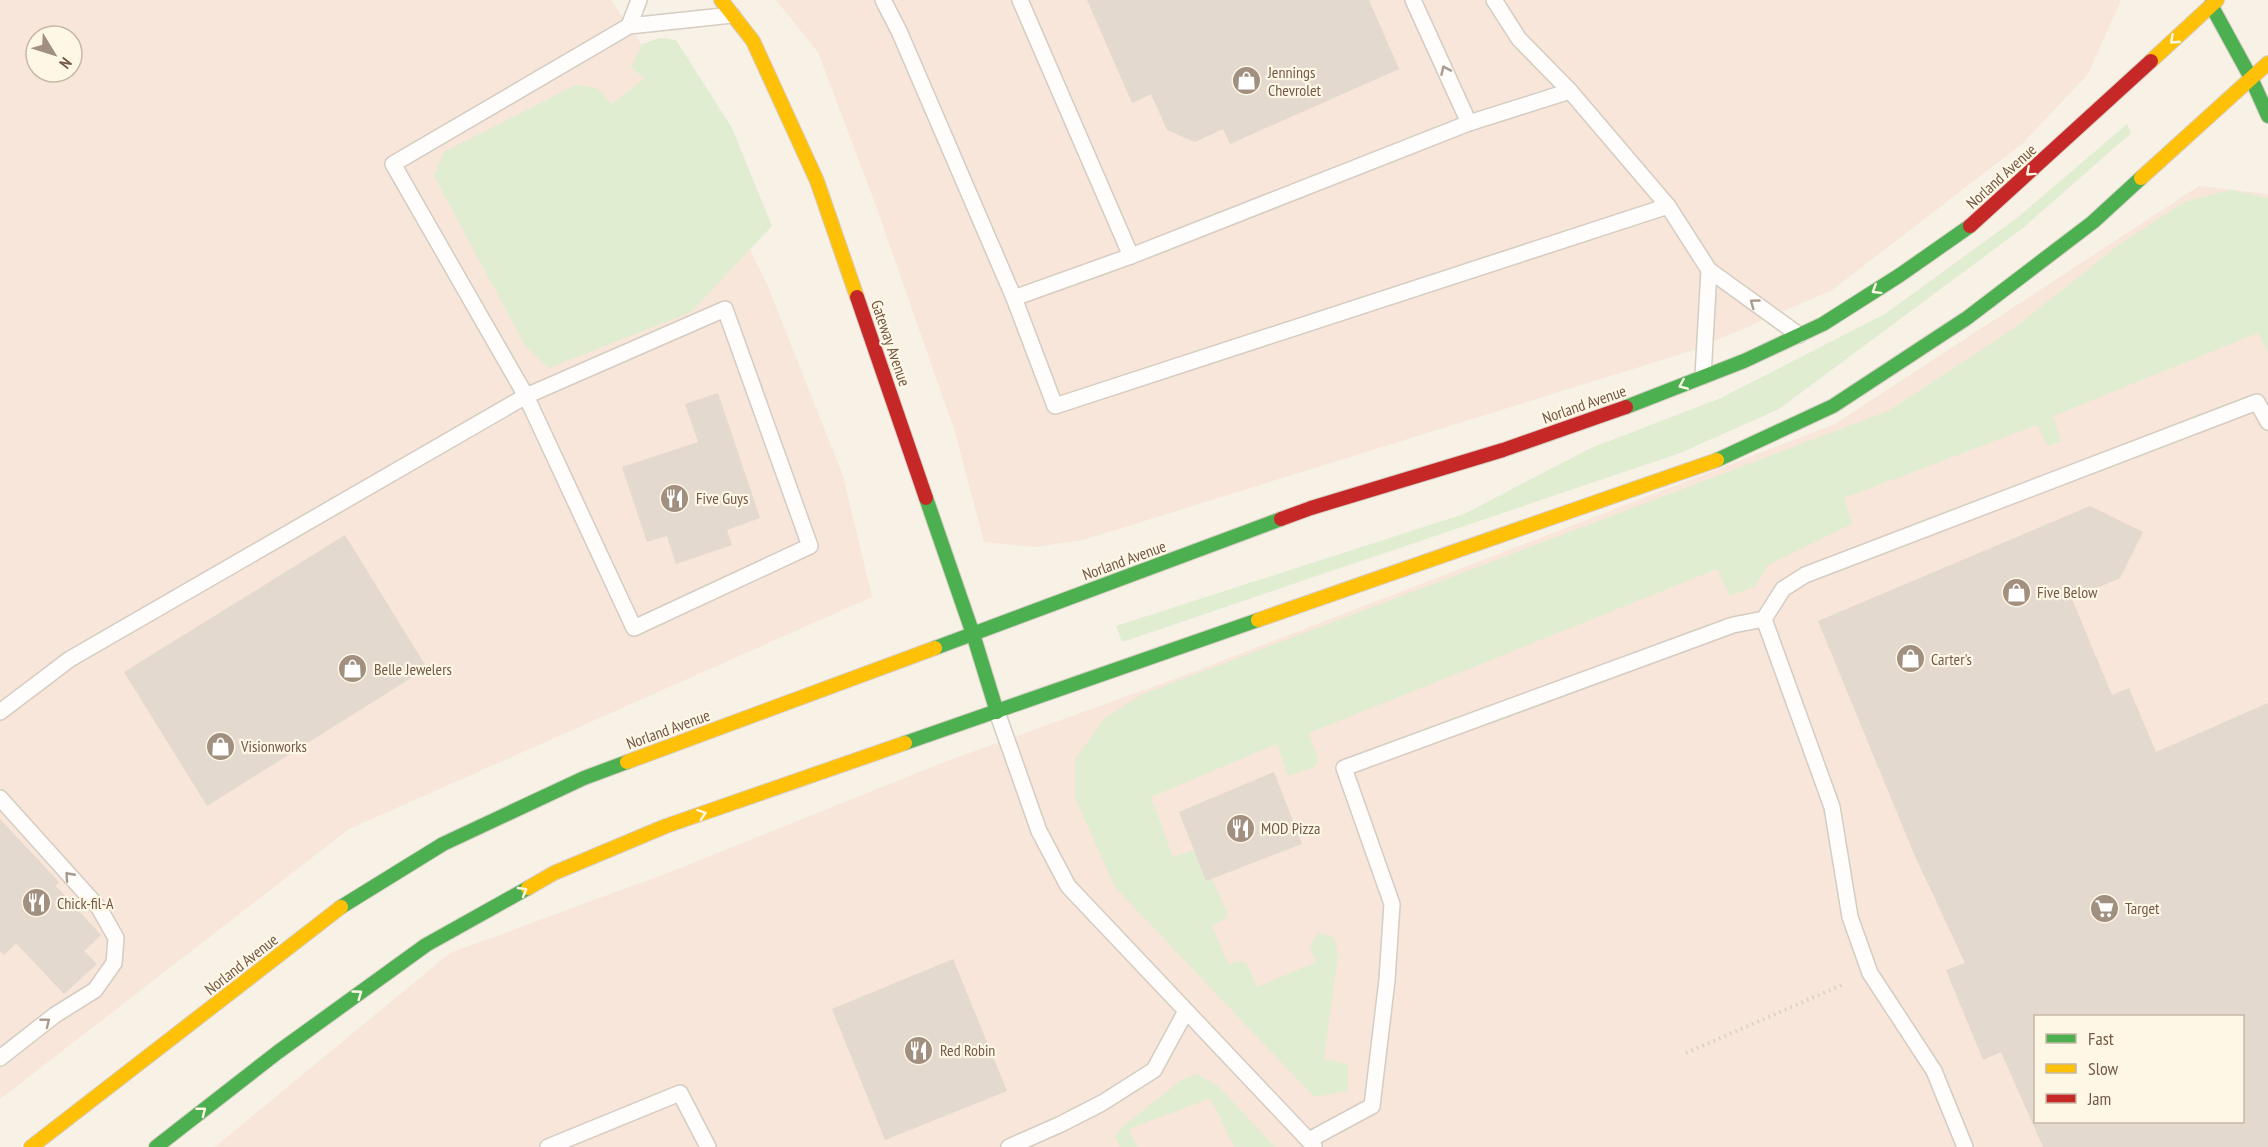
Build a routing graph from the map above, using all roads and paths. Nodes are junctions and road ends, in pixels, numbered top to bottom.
1 (639, 0) edge
2 (721, 0) edge
3 (883, 0) edge
4 (1020, 0) edge
5 (1413, 0) edge
6 (1494, 0) edge
7 (2214, 3) edge
8 (732, 15) junction
9 (629, 26) junction
10 (2268, 63) edge
11 (2251, 78) junction
12 (1570, 91) junction
13 (2268, 116) edge
14 (1469, 123) junction
15 (1668, 206) junction
16 (1131, 256) junction
17 (1709, 270) junction
18 (1014, 298) junction
19 (1799, 335) junction
20 (1703, 376) junction
21 (526, 396) junction
22 (2268, 422) edge
23 (1764, 619) junction
24 (974, 634) junction
25 (0, 712) edge
26 (997, 712) junction
27 (0, 798) edge
28 (1870, 973) junction
29 (1186, 1011) junction
30 (1686, 1053) dead end
31 (0, 1058) edge
32 (1312, 1144) edge
33 (30, 1147) edge
34 (156, 1147) edge
35 (548, 1147) edge
36 (708, 1147) edge
37 (1009, 1147) edge
38 (1965, 1147) edge

1 - 9 lane
2 - 8 main road, Gateway Avenue
3 - 18 lane
4 - 16 lane
14 -> 5 lane
6 - 12 lane
7 - 11 main road
7 -> 19 main road, Norland Avenue
8 - 9 lane
8 - 24 main road, Gateway Avenue
9 - 21 lane
10 - 11 main road
11 - 13 main road
11 - 26 main road
12 - 14 lane
12 - 15 lane
14 - 16 lane
15 - 17 lane
15 - 18 lane
16 - 18 lane
19 -> 17 lane
17 - 20 lane
19 - 20 main road, Norland Avenue
20 -> 24 main road, Norland Avenue
21 - 21 lane
21 - 25 lane
22 - 23 lane
23 - 28 lane
23 - 32 lane
24 - 26 main road, Gateway Avenue
24 - 33 main road, Norland Avenue
26 - 29 lane
34 -> 26 main road
31 -> 27 lane
28 - 30 path
28 - 38 lane
29 - 32 lane
29 - 37 lane
35 - 36 lane

